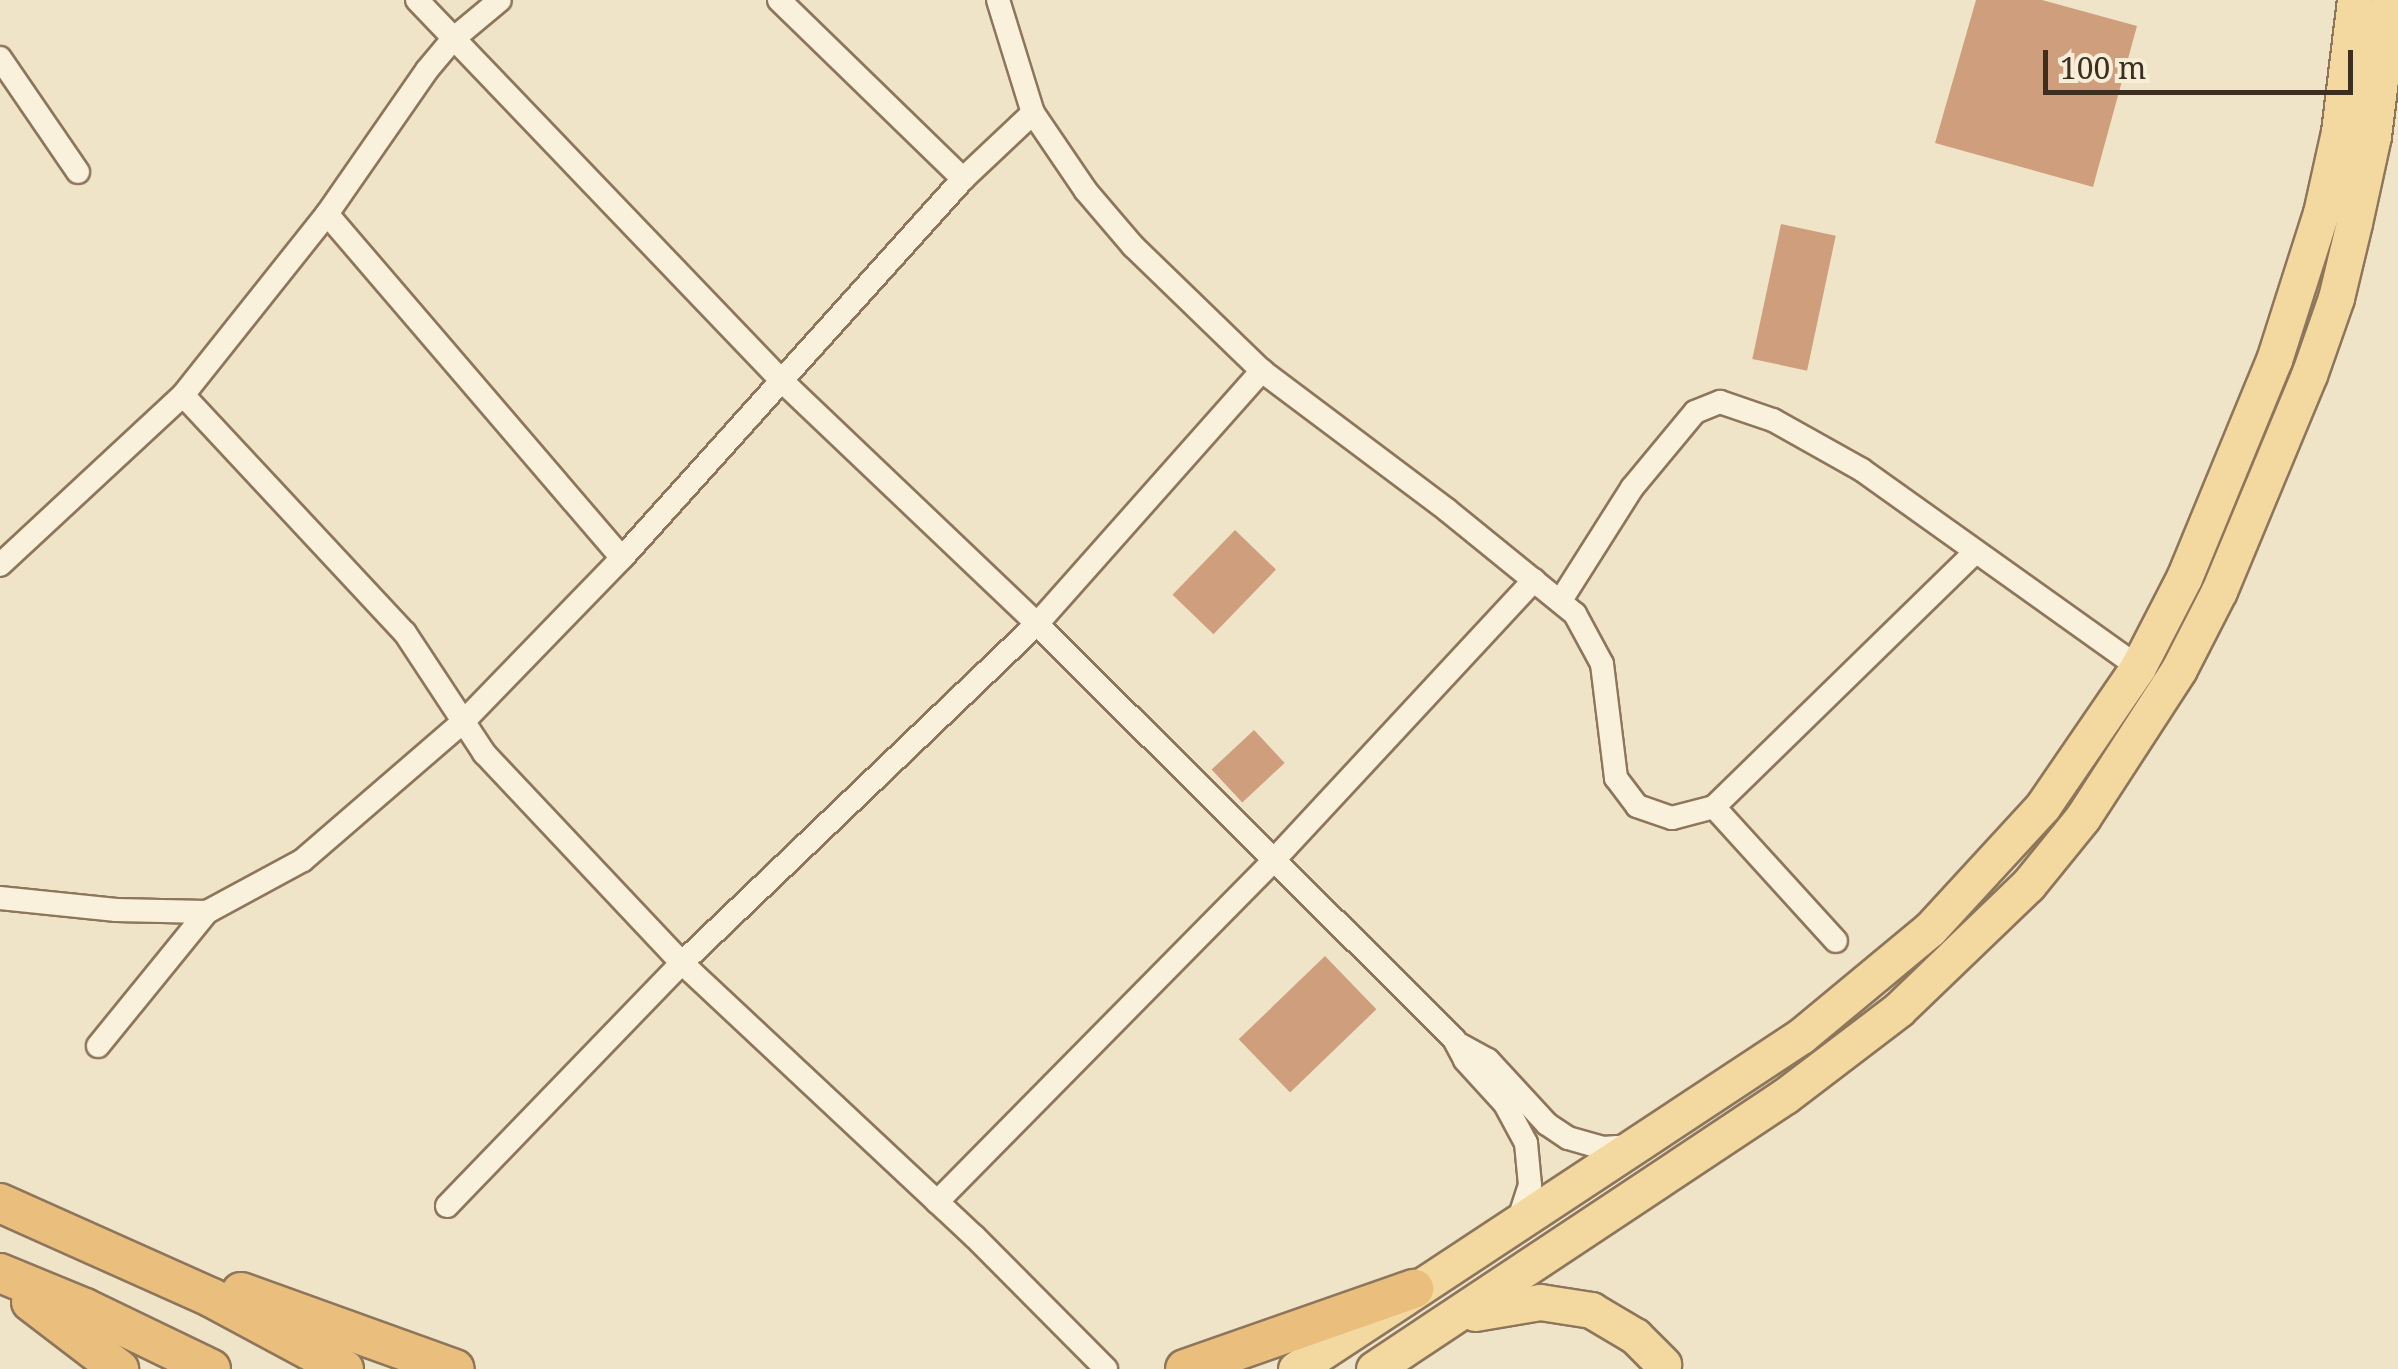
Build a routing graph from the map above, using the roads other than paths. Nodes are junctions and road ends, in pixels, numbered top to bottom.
1 (417, 0) edge
2 (500, 0) edge
3 (779, 0) edge
4 (998, 0) edge
5 (2355, 0) edge
6 (2390, 0) edge
7 (452, 40) junction
8 (0, 58) edge
9 (1033, 114) junction
10 (78, 172) dead end
11 (962, 179) junction
12 (326, 214) junction
13 (2300, 288) junction
14 (2336, 298) junction
15 (1262, 371) junction
16 (780, 379) junction
17 (183, 395) junction
18 (1975, 552) junction
19 (622, 558) junction
20 (0, 565) edge
21 (1534, 580) junction
22 (1561, 600) junction
23 (1037, 624) junction
24 (2138, 667) junction
25 (463, 722) junction
26 (1714, 807) junction
27 (1274, 860) junction
28 (0, 898) edge
29 (207, 912) junction
30 (1836, 941) dead end
31 (682, 963) junction
32 (1457, 1042) junction
33 (98, 1046) dead end
34 (1640, 1143) junction
35 (1572, 1190) junction
36 (936, 1202) junction
37 (0, 1203) edge
38 (446, 1206) dead end
39 (1517, 1224) junction
40 (1593, 1226) junction
41 (148, 1267) junction
42 (0, 1277) edge
43 (1414, 1289) junction
44 (1441, 1324) junction
45 (1081, 1359) edge
46 (1663, 1364) dead end
47 (119, 1369) edge
48 (211, 1369) edge
49 (344, 1369) edge
50 (455, 1369) edge
51 (1106, 1369) edge
52 (1185, 1369) edge
53 (1296, 1369) edge
54 (1374, 1369) edge

1 - 7 street
2 - 7 street
3 - 11 street
4 - 9 street
5 - 13 main road
6 - 14 main road
7 - 12 street
7 - 16 street
8 - 10 street
9 - 11 street
9 - 15 street
11 - 16 street
12 - 17 street
12 - 19 street
13 - 14 main road
13 - 24 main road
14 - 40 main road
15 - 21 street
15 - 23 street
16 - 19 street
16 - 23 street
17 - 20 street
17 - 25 street
18 - 22 street
18 - 24 street
18 - 26 street
19 - 25 street
21 - 22 street
21 - 27 street
22 - 26 street
23 - 27 street
23 - 31 street
24 - 34 main road
25 - 29 street
25 - 31 street
26 - 30 street
27 - 32 street
27 - 36 street
28 - 29 street
29 - 33 street
31 - 36 street
31 - 38 street
32 - 34 street
32 - 39 street
34 - 35 main road
35 - 39 main road
35 - 40 main road
36 - 45 street
37 - 41 highway
39 - 43 main road
40 - 44 main road
41 - 49 highway
41 - 50 highway
42 - 47 highway
42 - 48 highway
43 - 52 highway
43 - 53 main road
44 - 46 main road
44 - 54 main road
45 - 51 street

